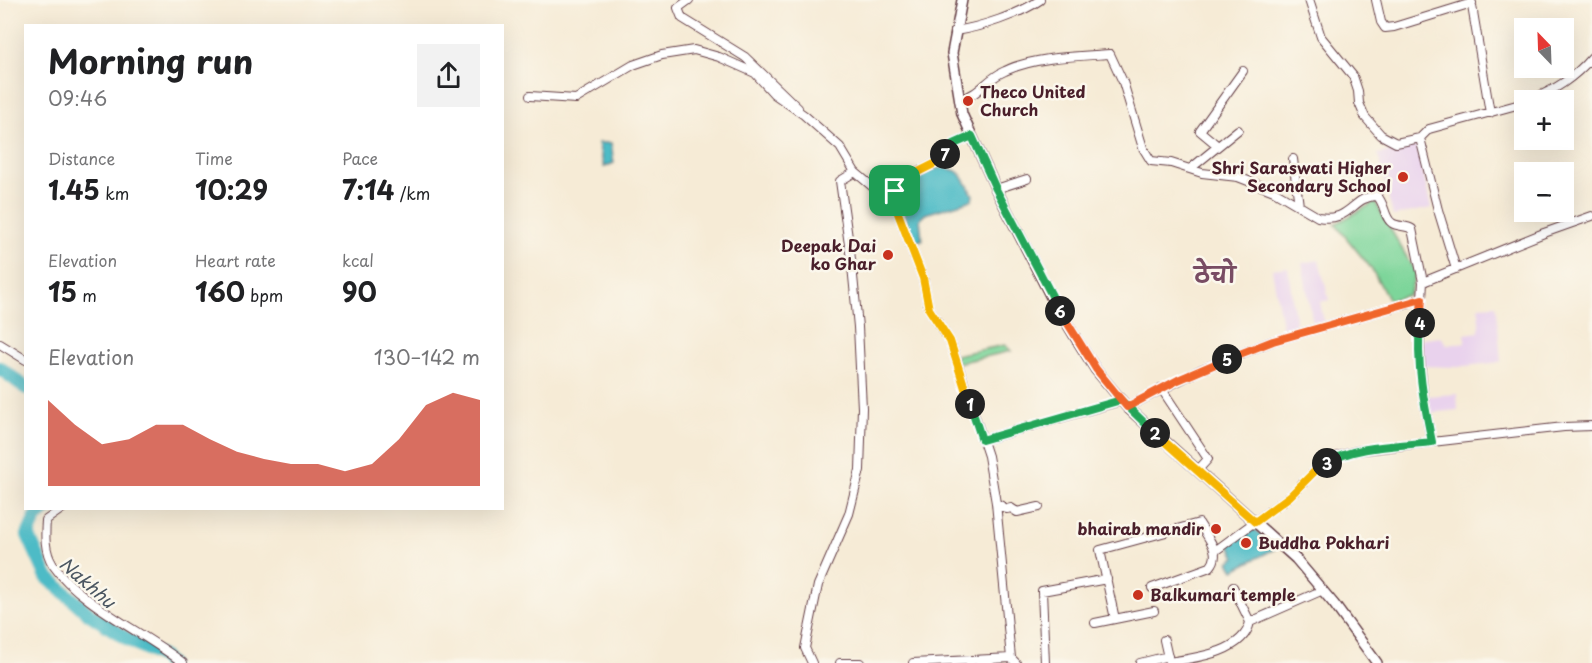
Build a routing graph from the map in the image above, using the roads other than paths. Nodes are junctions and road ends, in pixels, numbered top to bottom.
1 (689, 0) edge
2 (962, 0) edge
3 (1040, 0) edge
4 (1309, 0) edge
5 (1376, 0) edge
6 (1472, 2) edge
7 (955, 31) junction
8 (1592, 57) edge
9 (1243, 71) dead end
10 (1553, 90) edge
11 (530, 96) dead end
12 (958, 100) junction
13 (1514, 106) edge
14 (1490, 113) junction
15 (804, 115) junction
16 (1238, 130) dead end
17 (972, 136) junction
18 (1420, 138) junction
19 (1218, 146) junction
20 (1293, 159) dead end
21 (1190, 169) junction
22 (855, 172) junction
23 (1027, 179) dead end
24 (996, 189) junction
25 (895, 191) junction
26 (1299, 206) junction
27 (1592, 216) edge
28 (1456, 269) junction
29 (1423, 282) junction
30 (1422, 299) junction
31 (0, 344) edge
32 (24, 359) edge
33 (1161, 388) junction
34 (1124, 404) junction
35 (1592, 426) edge
36 (982, 440) junction
37 (1432, 442) junction
38 (1198, 470) junction
39 (996, 503) junction
40 (1039, 507) dead end
41 (60, 510) edge
42 (1255, 522) junction
43 (1216, 554) junction
44 (1107, 579) junction
45 (1233, 587) dead end
46 (1152, 588) dead end
47 (1323, 590) junction
48 (1154, 611) dead end
49 (1115, 619) junction
50 (1250, 622) junction
51 (1095, 623) dead end
52 (1164, 640) dead end
53 (1169, 660) edge
54 (1014, 661) edge
55 (183, 663) edge
56 (812, 663) edge
57 (840, 663) edge
58 (860, 663) edge
59 (914, 663) edge
60 (1045, 663) edge
61 (1140, 663) edge
62 (1377, 663) edge

1 - 15 street
2 - 7 main road
3 - 7 street
4 - 18 street
5 - 6 street
6 - 14 street
7 - 12 main road
8 - 10 street
9 - 19 street
11 - 15 street
12 - 17 main road
12 - 21 street
13 - 14 street
14 - 18 street
15 - 22 street
16 - 19 street
17 - 24 main road
17 - 25 street
18 - 28 street
19 - 21 street
20 - 26 street
21 - 26 street
22 - 25 street
22 - 56 street
23 - 24 street
24 - 34 main road
25 - 36 street
26 - 29 street
27 - 28 street
28 - 29 street
29 - 30 street
30 - 33 street
30 - 37 street
31 - 32 street
33 - 34 street
33 - 38 street
34 - 36 street
34 - 38 main road
35 - 37 street
36 - 39 street
37 - 42 street
38 - 42 main road
39 - 40 street
39 - 54 street
41 - 55 street
42 - 43 street
42 - 47 main road
43 - 44 street
43 - 46 street
44 - 49 street
44 - 60 street
45 - 50 street
47 - 50 street
47 - 62 main road
48 - 49 street
49 - 51 street
50 - 53 street
52 - 53 street
53 - 61 street
54 - 59 street
57 - 58 street

